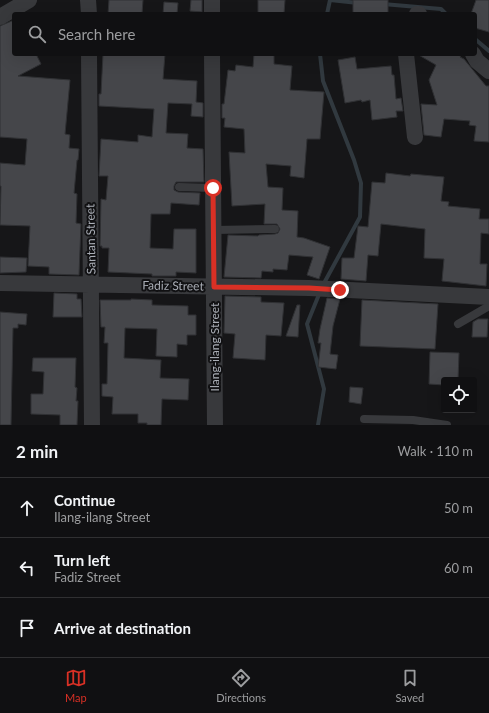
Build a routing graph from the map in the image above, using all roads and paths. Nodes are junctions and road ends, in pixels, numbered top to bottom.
1 (29, 0) edge
2 (88, 0) edge
3 (212, 0) edge
4 (88, 12) edge
5 (212, 12) edge
6 (0, 17) edge
7 (89, 56) edge
8 (212, 56) edge
9 (406, 56) edge
10 (474, 56) edge
11 (489, 71) edge
12 (415, 137) dead end
13 (179, 187) dead end
14 (213, 188) junction
15 (275, 229) dead end
16 (214, 230) junction
17 (0, 283) edge
18 (91, 284) junction
19 (214, 287) junction
20 (489, 296) edge
21 (489, 306) edge
22 (458, 324) dead end
23 (364, 419) dead end
24 (92, 425) edge
25 (215, 425) edge
26 (447, 425) edge

1 - 6 street
2 - 4 street
3 - 5 street
7 - 18 street, Santan Street
8 - 14 street, Ilang-ilang Street
9 - 12 street
10 - 11 street
13 - 14 lane
14 - 16 street, Ilang-ilang Street
15 - 16 lane
16 - 19 street, Ilang-ilang Street
17 - 18 street, Fadiz Street
18 - 19 street, Fadiz Street
18 - 24 street, Santan Street
19 - 20 street, Fadiz Street
19 - 25 street, Ilang-ilang Street
21 - 22 lane
23 - 26 lane

